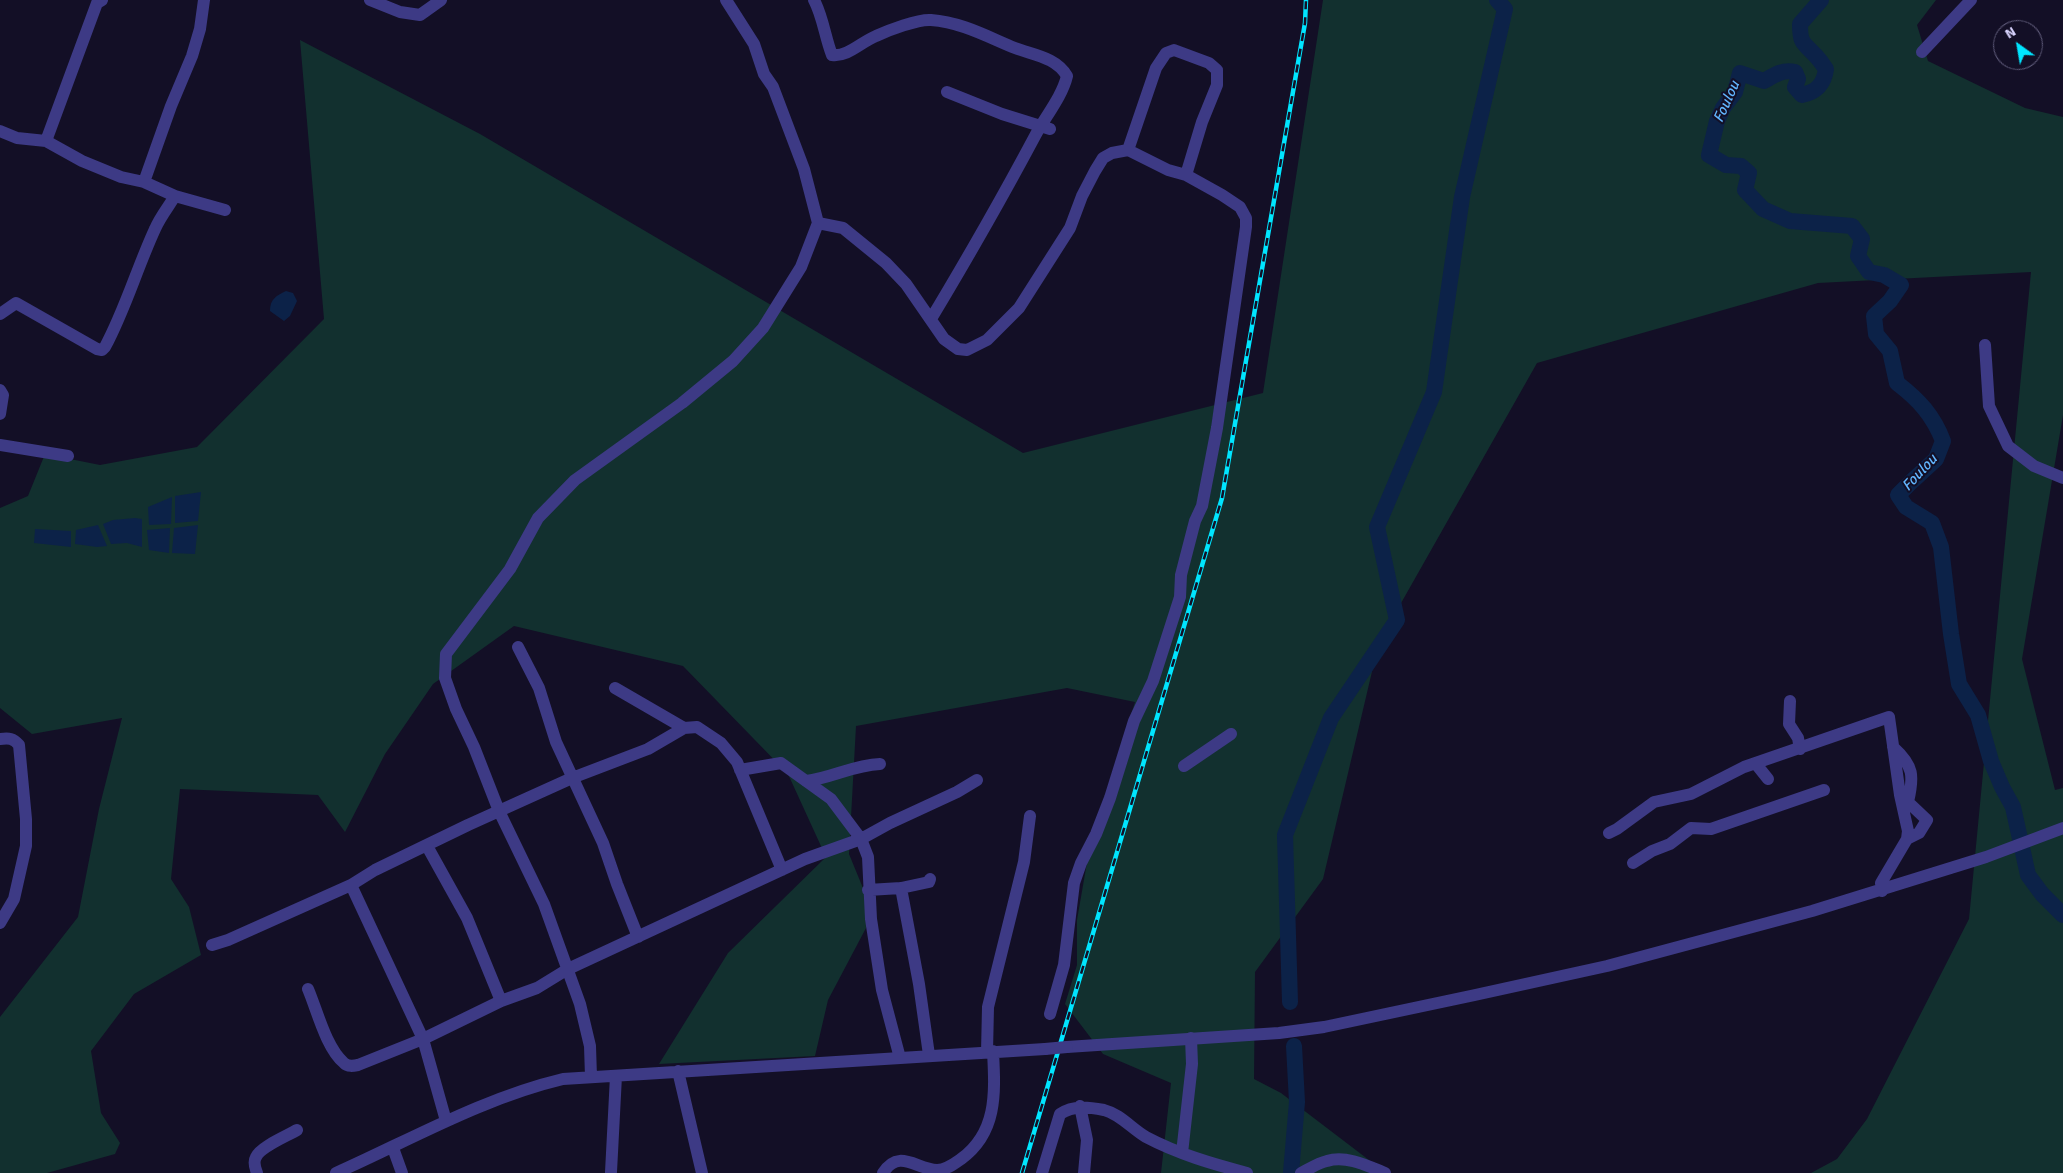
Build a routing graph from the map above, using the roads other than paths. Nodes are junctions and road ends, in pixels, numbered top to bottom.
1 (102, 0) edge
2 (204, 0) edge
3 (370, 0) edge
4 (441, 0) edge
5 (726, 0) edge
6 (814, 0) edge
7 (1972, 0) edge
8 (1922, 52) dead end
9 (947, 92) dead end
10 (1045, 128) junction
11 (0, 131) edge
12 (46, 141) junction
13 (1128, 150) junction
14 (1186, 175) junction
15 (144, 182) junction
16 (175, 196) junction
17 (225, 210) dead end
18 (818, 223) junction
19 (0, 314) edge
20 (931, 319) junction
21 (1985, 344) dead end
22 (0, 390) edge
23 (0, 414) edge
24 (0, 445) edge
25 (68, 456) dead end
26 (2063, 478) edge
27 (518, 647) dead end
28 (615, 688) dead end
29 (1790, 701) dead end
30 (684, 728) junction
31 (1231, 734) dead end
32 (0, 739) edge
33 (1893, 747) junction
34 (1800, 749) junction
35 (880, 764) dead end
36 (1756, 764) junction
37 (1184, 766) dead end
38 (740, 770) junction
39 (572, 778) junction
40 (1768, 779) dead end
41 (806, 780) junction
42 (977, 780) dead end
43 (1824, 790) dead end
44 (499, 811) junction
45 (1030, 816) dead end
46 (2063, 828) edge
47 (1609, 833) dead end
48 (861, 839) junction
49 (1907, 840) junction
50 (426, 846) junction
51 (1633, 863) dead end
52 (782, 870) junction
53 (930, 879) dead end
54 (351, 885) junction
55 (901, 888) junction
56 (868, 890) junction
57 (1882, 891) junction
58 (0, 923) edge
59 (638, 937) junction
60 (212, 945) dead end
61 (568, 970) junction
62 (308, 989) dead end
63 (501, 1002) junction
64 (1050, 1014) dead end
65 (1191, 1038) junction
66 (423, 1039) junction
67 (990, 1051) junction
68 (930, 1055) junction
69 (900, 1058) junction
70 (678, 1071) junction
71 (591, 1076) junction
72 (616, 1076) junction
73 (1080, 1106) junction
74 (446, 1121) junction
75 (297, 1130) dead end
76 (393, 1148) junction
77 (1182, 1152) junction
78 (1362, 1168) edge
79 (611, 1172) edge
80 (257, 1173) edge
81 (336, 1173) edge
82 (402, 1173) edge
83 (702, 1173) edge
84 (882, 1173) edge
85 (1042, 1173) edge
86 (1084, 1173) edge
87 (1247, 1173) edge
88 (1301, 1173) edge
89 (1385, 1173) edge

1 - 12 street
2 - 15 street
3 - 4 street
5 - 18 street
6 - 10 street
7 - 8 street
9 - 10 street
10 - 20 street
11 - 12 street
12 - 15 street
13 - 14 street
13 - 14 street
13 - 20 street
14 - 64 street
15 - 16 street
16 - 17 street
16 - 19 street
18 - 20 street
18 - 44 street
21 - 26 street
22 - 23 street
24 - 25 street
27 - 39 street
28 - 30 street
29 - 34 street
30 - 38 street
30 - 39 street
31 - 37 street
32 - 58 street
33 - 34 street
33 - 49 street
33 - 49 street
34 - 36 street
35 - 41 street
36 - 40 street
36 - 47 street
38 - 41 street
38 - 52 street
39 - 44 street
39 - 59 street
41 - 48 street
42 - 48 street
43 - 51 street
44 - 50 street
44 - 61 street
45 - 67 street
46 - 57 street
48 - 52 street
48 - 56 street
49 - 57 street
50 - 54 street
50 - 63 street
52 - 59 street
53 - 55 street
54 - 60 street
54 - 66 street
55 - 56 street
55 - 68 street
56 - 69 street
57 - 65 street
59 - 61 street
61 - 63 street
61 - 71 street
62 - 66 street
63 - 66 street
65 - 67 street, bridge
65 - 77 street
66 - 74 street
67 - 68 street
67 - 84 street
68 - 69 street
69 - 70 street
70 - 72 street
70 - 83 street
71 - 72 street
71 - 74 street
72 - 79 street
73 - 77 street
73 - 85 street
73 - 86 street
74 - 76 street
75 - 80 street
76 - 81 street
76 - 82 street
77 - 87 street
78 - 88 street
78 - 89 street

